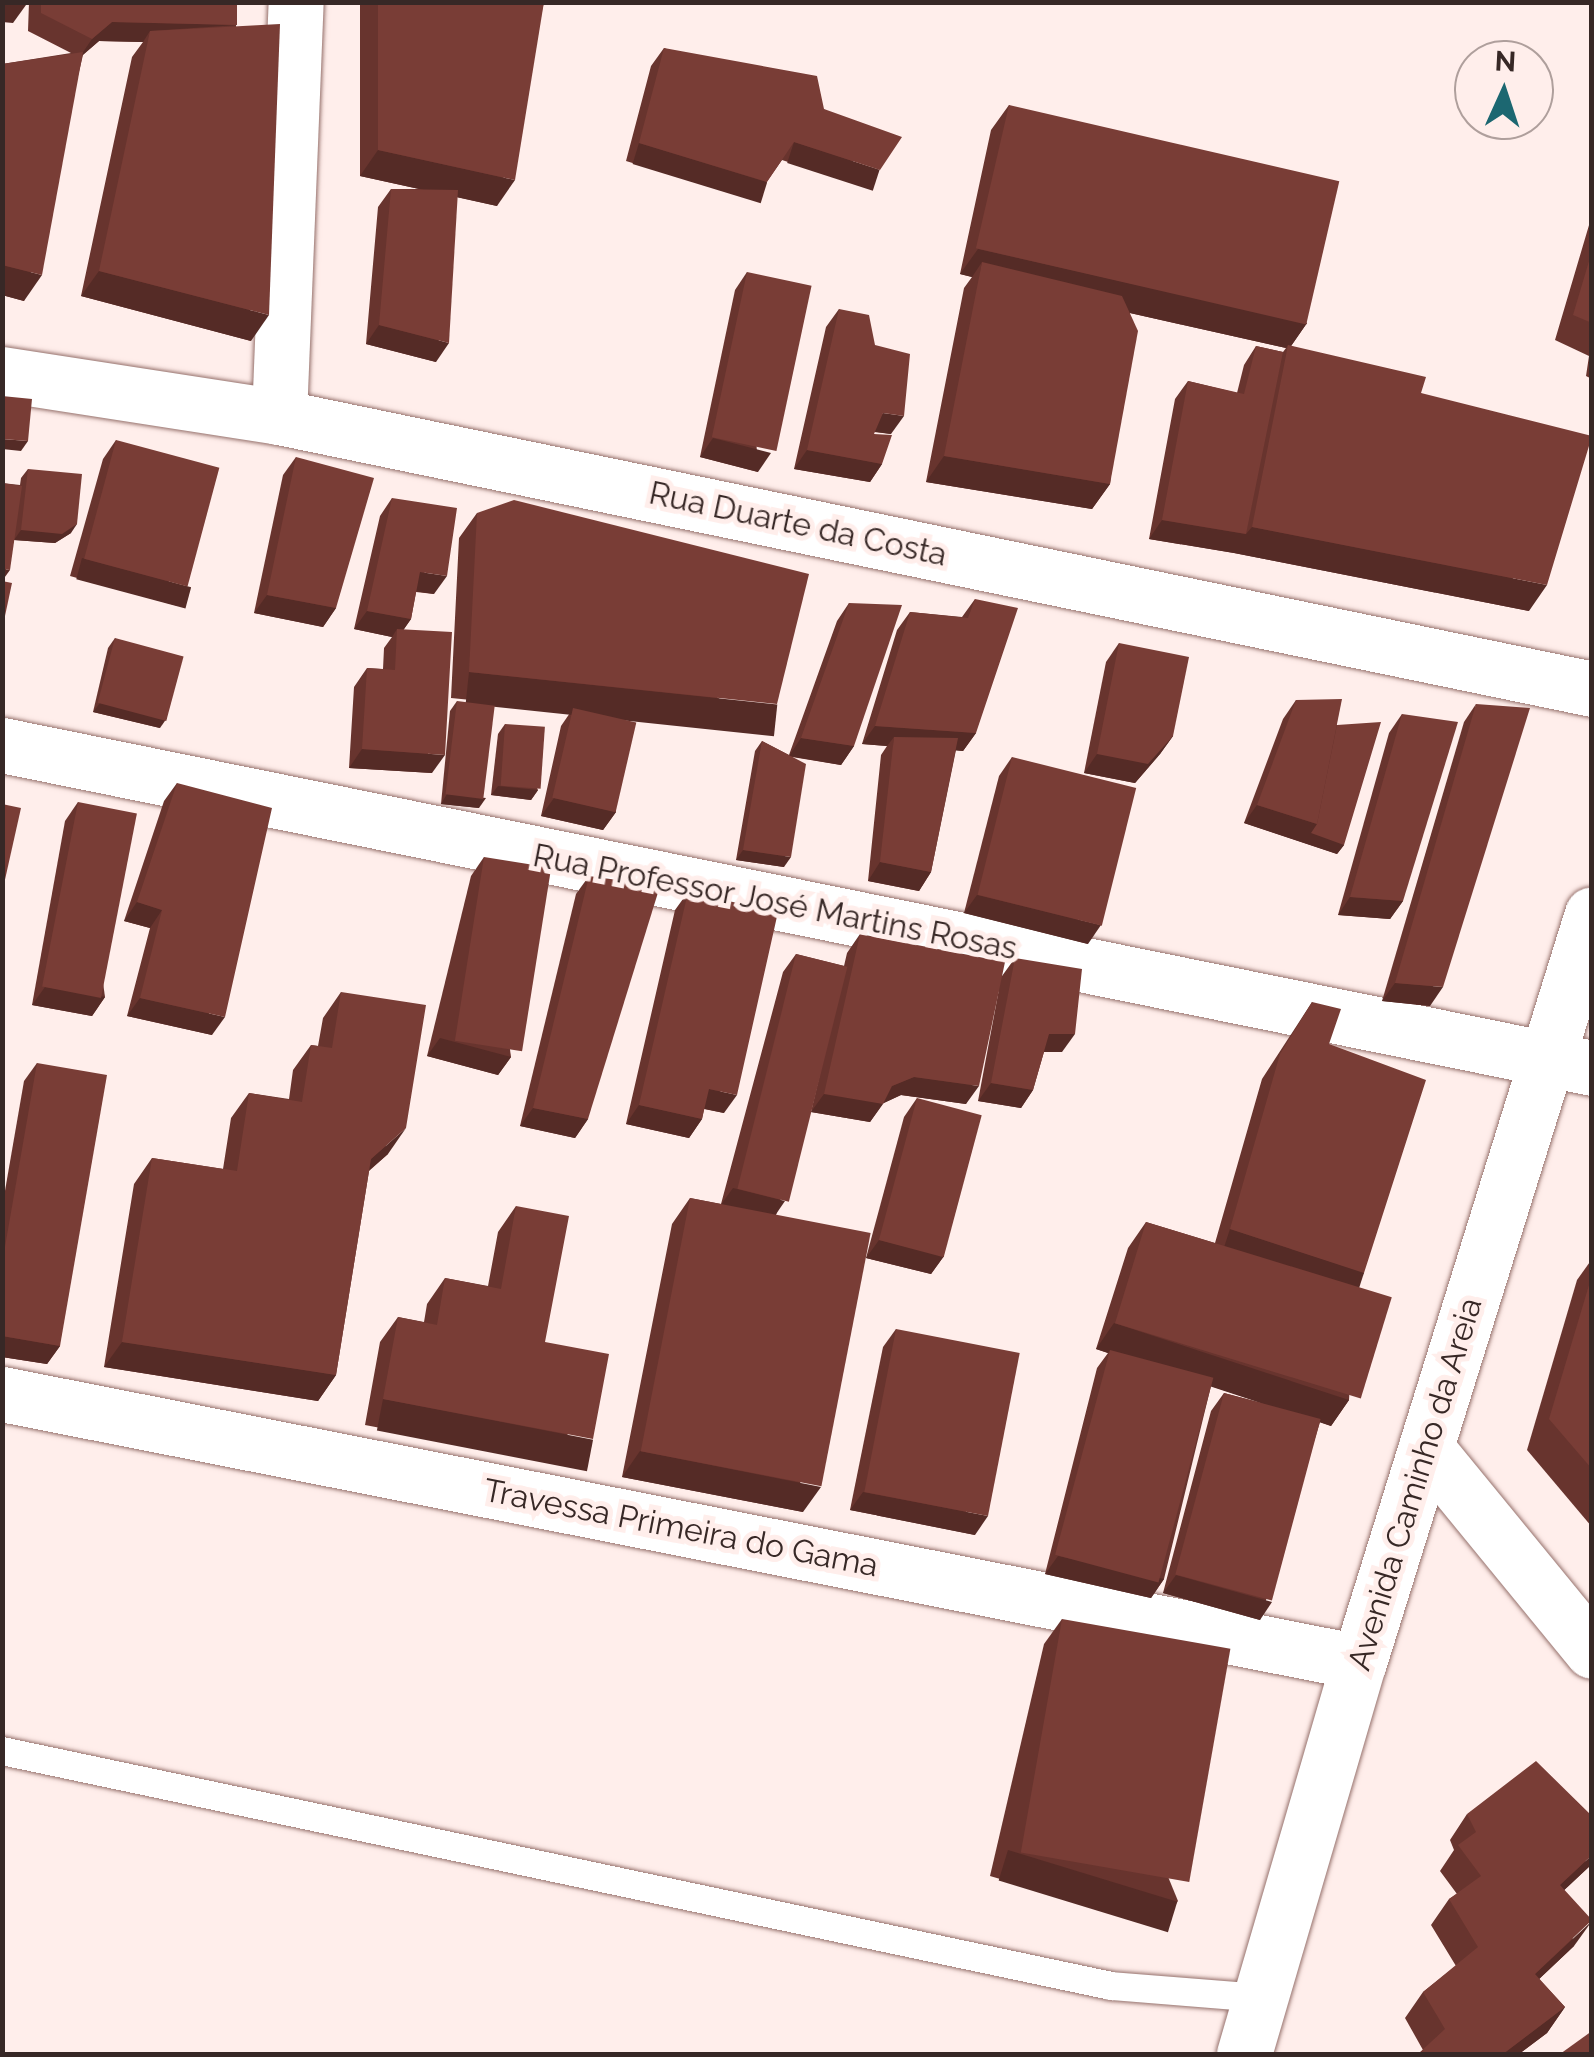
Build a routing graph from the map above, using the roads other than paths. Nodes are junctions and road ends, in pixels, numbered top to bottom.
1 (296, 2) edge
2 (2, 374) edge
3 (280, 417) junction
4 (1592, 689) edge
5 (2, 745) edge
6 (1592, 914) edge
7 (1570, 1064) edge
8 (2, 1394) edge
9 (1426, 1448) junction
10 (1592, 1651) edge
11 (1359, 1662) junction
12 (2, 1751) edge
13 (1260, 1998) junction
14 (1244, 2054) edge

1 - 3 street
2 - 3 street, Rua Duarte da Costa
3 - 4 street, Rua Duarte da Costa
5 - 7 street, Rua Professor José Martins Rosas
6 - 7 street, Avenida Caminho da Areia
7 - 9 street, Avenida Caminho da Areia
8 - 11 street, Travessa Primeira do Gama
9 - 10 street
9 - 11 street, Avenida Caminho da Areia
11 - 13 street, Avenida Caminho da Areia
12 - 13 lane
13 - 14 street, Avenida Caminho da Areia

